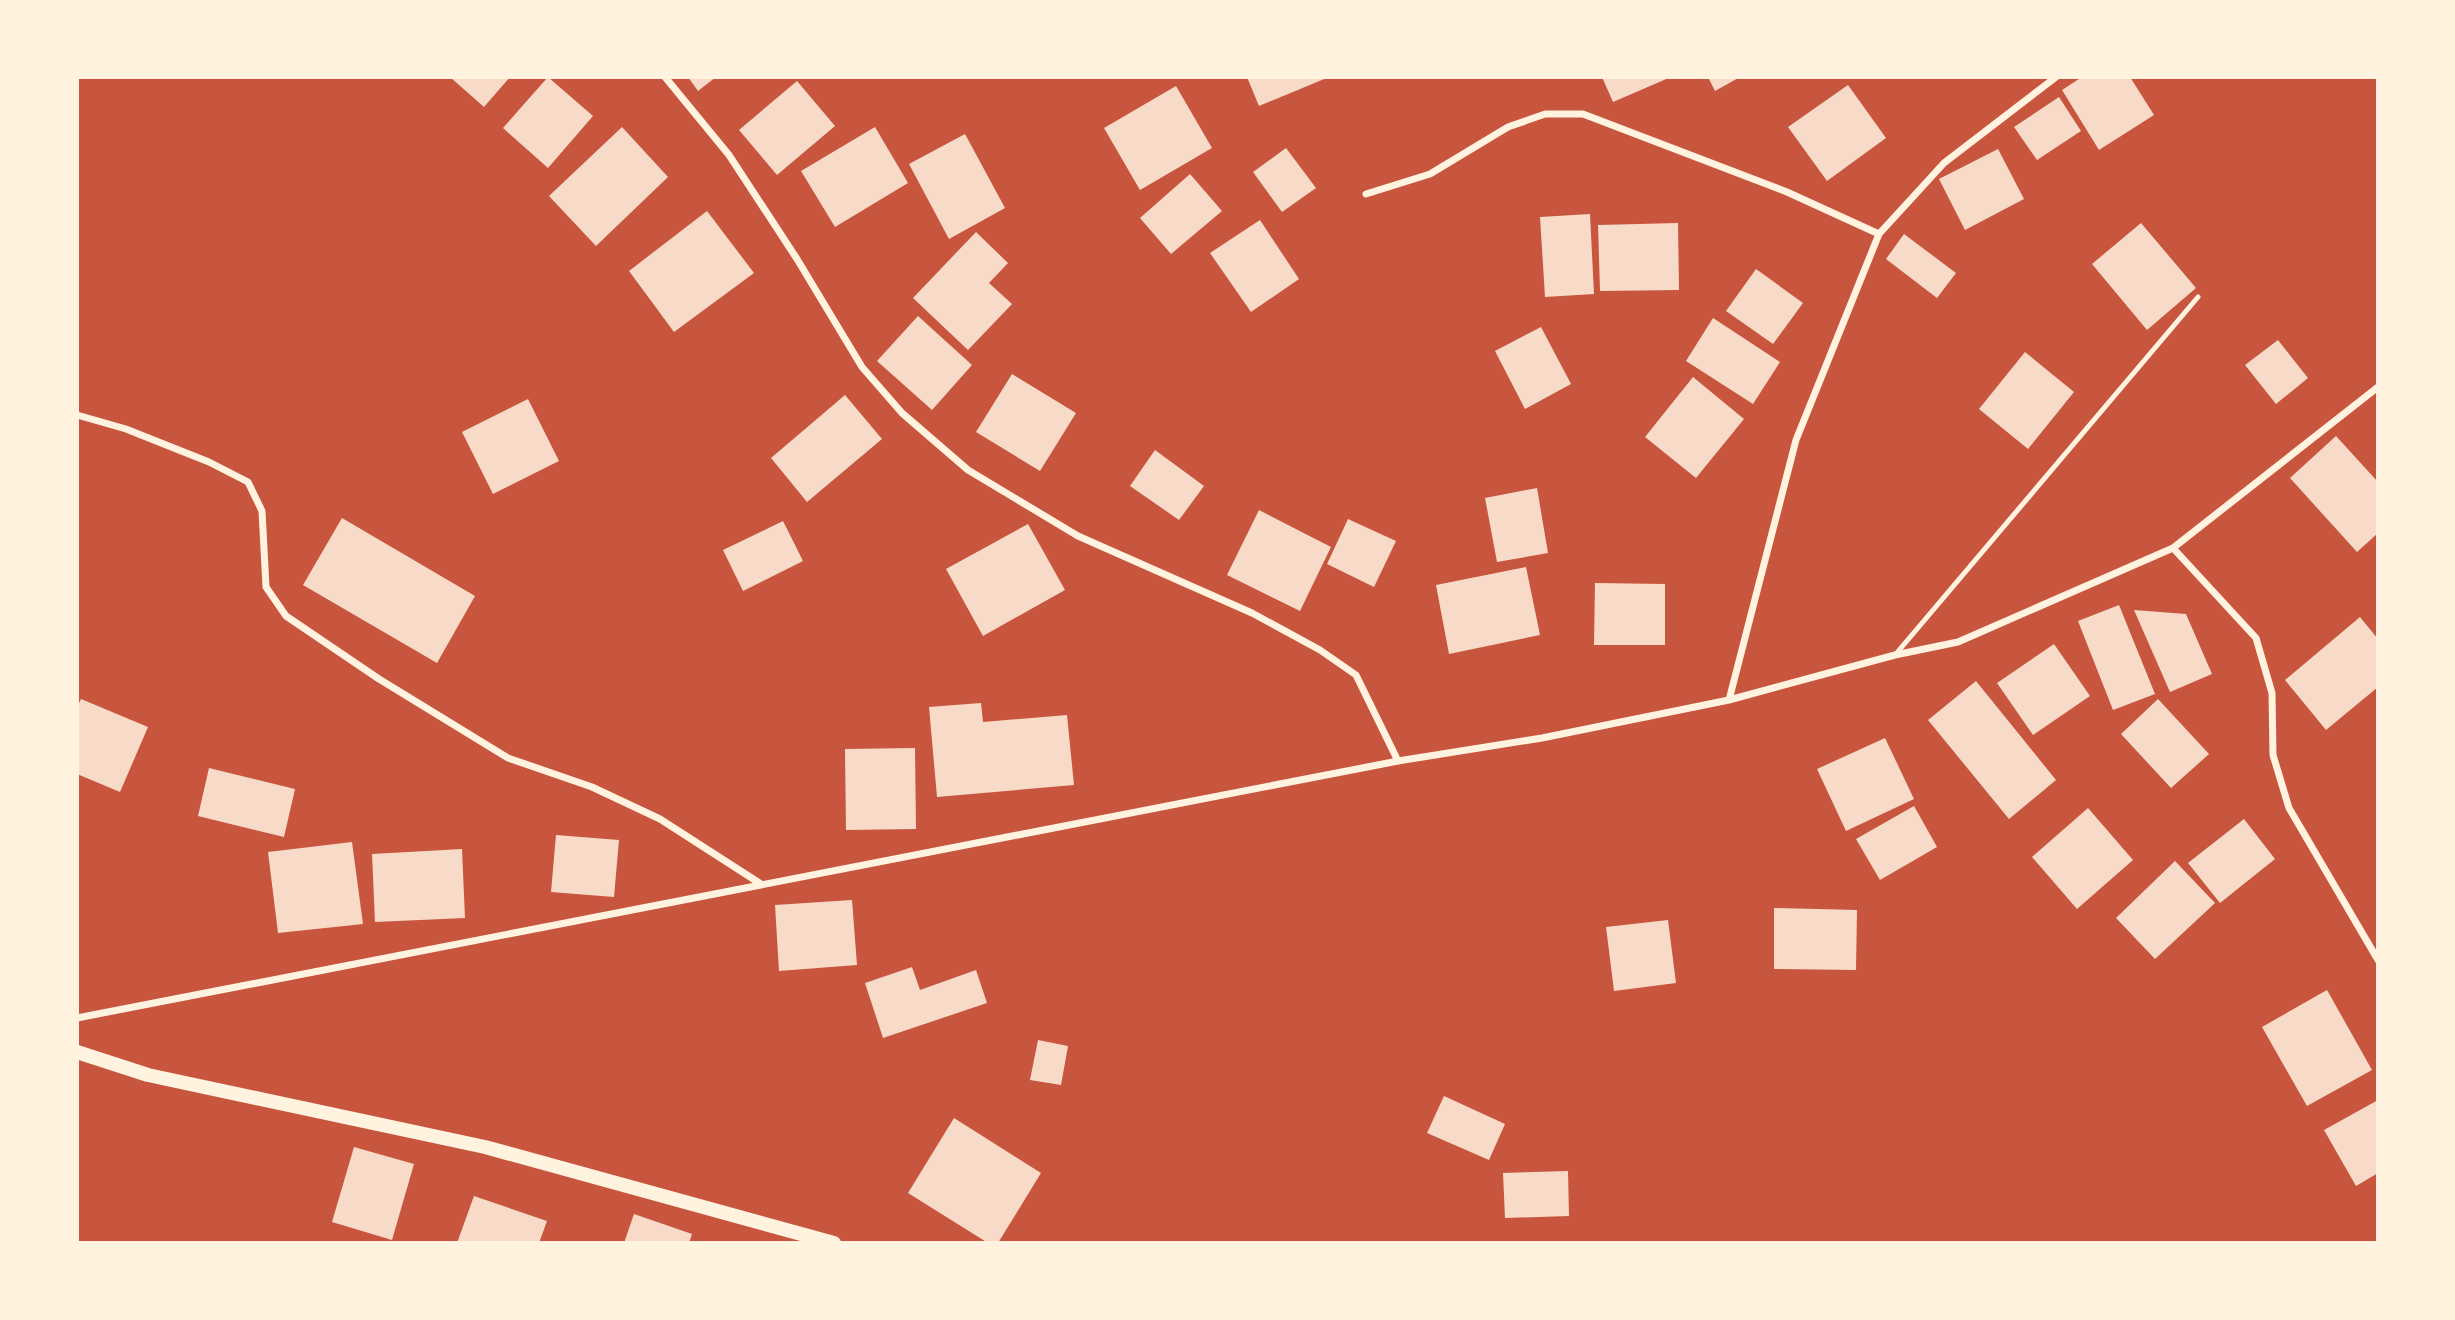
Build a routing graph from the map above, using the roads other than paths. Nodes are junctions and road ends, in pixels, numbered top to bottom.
1 (665, 77) edge
2 (2056, 77) edge
3 (1366, 194) dead end
4 (1879, 234) junction
5 (2198, 296) dead end
6 (2378, 387) edge
7 (77, 415) edge
8 (2173, 548) junction
9 (1895, 655) junction
10 (1729, 700) junction
11 (1398, 761) junction
12 (762, 884) junction
13 (2378, 960) edge
14 (77, 1018) edge
15 (77, 1052) edge
16 (834, 1243) edge

1 - 11 street
2 - 4 street
3 - 4 street
4 - 10 street
5 - 9 lane
6 - 8 street
7 - 12 street
8 - 9 street
8 - 13 street
9 - 10 street
10 - 11 street
11 - 12 street
12 - 14 street
15 - 16 main road

